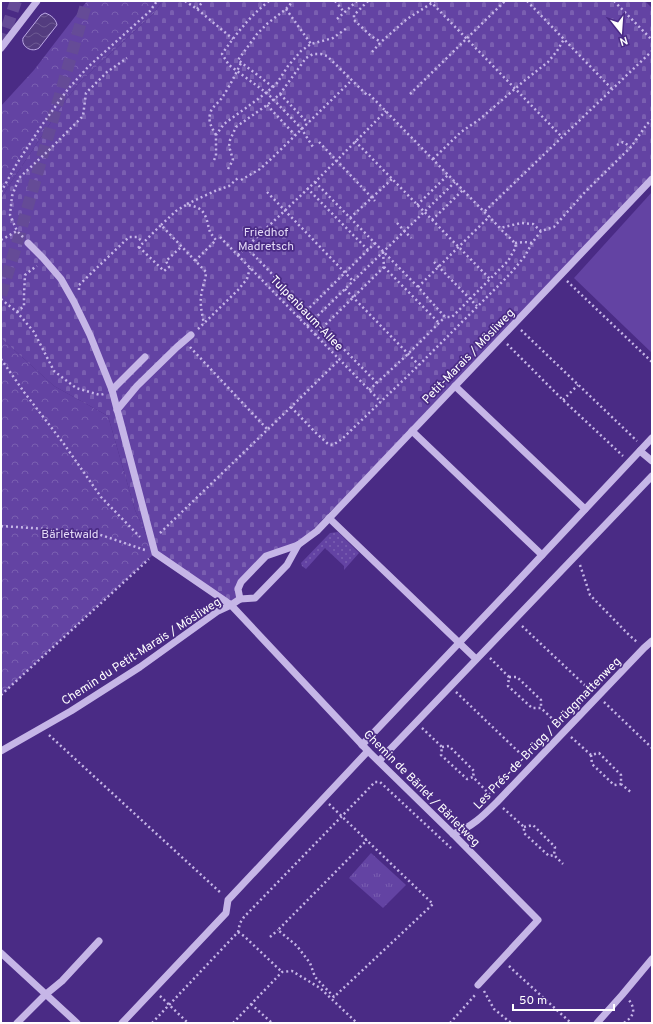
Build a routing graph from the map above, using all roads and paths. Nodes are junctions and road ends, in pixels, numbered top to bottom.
1 (37, 1) edge
2 (156, 1) edge
3 (185, 1) edge
4 (203, 1) edge
5 (269, 1) edge
6 (293, 1) edge
7 (335, 1) edge
8 (356, 1) edge
9 (368, 1) edge
10 (505, 1) edge
11 (527, 1) edge
12 (614, 1) edge
13 (432, 2) edge
14 (197, 9) junction
15 (286, 9) junction
16 (344, 12) junction
17 (337, 19) dead end
18 (347, 28) dead end
19 (233, 39) junction
20 (467, 39) junction
21 (564, 39) junction
22 (652, 40) edge
23 (381, 42) junction
24 (311, 44) junction
25 (1, 48) edge
26 (652, 51) edge
27 (372, 52) dead end
28 (127, 58) dead end
29 (241, 63) junction
30 (237, 71) junction
31 (352, 80) junction
32 (273, 87) junction
33 (515, 88) junction
34 (612, 89) junction
35 (266, 93) junction
36 (280, 94) junction
37 (410, 94) dead end
38 (273, 100) junction
39 (267, 105) junction
40 (386, 111) junction
41 (652, 120) edge
42 (308, 123) junction
43 (301, 128) junction
44 (216, 135) junction
45 (295, 135) junction
46 (562, 137) junction
47 (318, 142) dead end
48 (355, 142) junction
49 (617, 145) dead end
50 (313, 147) dead end
51 (631, 147) junction
52 (433, 159) junction
53 (214, 160) dead end
54 (335, 160) junction
55 (228, 170) dead end
56 (448, 175) junction
57 (238, 178) dead end
58 (392, 179) junction
59 (652, 179) edge
60 (241, 180) dead end
61 (315, 182) junction
62 (455, 182) junction
63 (307, 188) junction
64 (463, 190) junction
65 (1, 192) edge
66 (267, 192) dead end
67 (372, 197) junction
68 (375, 201) dead end
69 (186, 205) junction
70 (417, 205) junction
71 (284, 210) junction
72 (485, 211) junction
73 (424, 212) junction
74 (490, 216) junction
75 (350, 218) junction
76 (432, 220) junction
77 (397, 223) dead end
78 (161, 225) junction
79 (500, 228) junction
80 (17, 231) junction
81 (541, 231) junction
82 (405, 232) junction
83 (220, 237) dead end
84 (411, 238) dead end
85 (1, 240) edge
86 (28, 242) joint
87 (143, 242) junction
88 (375, 243) junction
89 (515, 243) junction
90 (532, 243) junction
91 (181, 246) junction
92 (246, 247) junction
93 (459, 248) junction
94 (368, 250) junction
95 (383, 252) junction
96 (238, 255) junction
97 (195, 261) junction
98 (434, 262) dead end
99 (47, 263) junction
100 (439, 266) junction
101 (384, 267) junction
102 (250, 268) junction
103 (345, 273) junction
104 (490, 279) junction
105 (567, 280) dead end
106 (353, 281) junction
107 (418, 287) junction
108 (345, 289) junction
109 (82, 294) dead end
110 (354, 297) junction
111 (470, 298) junction
112 (1, 300) edge
113 (477, 306) junction
114 (307, 310) junction
115 (17, 312) junction
116 (445, 317) junction
117 (299, 318) junction
118 (439, 323) junction
119 (204, 324) junction
120 (307, 326) junction
121 (323, 328) junction
122 (520, 330) dead end
123 (191, 335) joint
124 (315, 335) junction
125 (185, 341) junction
126 (507, 344) dead end
127 (408, 354) junction
128 (145, 356) dead end
129 (1, 359) edge
130 (339, 360) junction
131 (652, 362) edge
132 (419, 365) junction
133 (377, 383) junction
134 (578, 385) junction
135 (455, 386) junction
136 (112, 390) junction
137 (369, 390) junction
138 (100, 395) dead end
139 (563, 400) junction
140 (381, 402) junction
141 (291, 407) junction
142 (117, 410) junction
143 (268, 430) junction
144 (412, 430) junction
145 (652, 438) edge
146 (642, 449) junction
147 (652, 461) edge
148 (630, 462) junction
149 (652, 476) edge
150 (585, 509) junction
151 (329, 518) junction
152 (1, 526) edge
153 (151, 539) junction
154 (298, 545) junction
155 (155, 553) junction
156 (542, 555) junction
157 (577, 555) junction
158 (240, 599) junction
159 (231, 605) junction
160 (519, 623) dead end
161 (629, 635) dead end
162 (652, 641) edge
163 (459, 643) junction
164 (488, 656) dead end
165 (476, 659) junction
166 (509, 677) junction
167 (454, 691) dead end
168 (1, 695) edge
169 (598, 696) junction
170 (541, 708) junction
171 (420, 726) dead end
172 (565, 732) junction
173 (47, 733) dead end
174 (362, 745) junction
175 (442, 747) junction
176 (652, 748) edge
177 (1, 751) edge
178 (368, 751) junction
179 (591, 755) junction
180 (379, 761) junction
181 (532, 765) junction
182 (473, 777) junction
183 (622, 784) junction
184 (632, 793) dead end
185 (324, 798) junction
186 (497, 802) junction
187 (341, 815) junction
188 (524, 827) junction
189 (453, 834) junction
190 (367, 840) junction
191 (455, 852) dead end
192 (554, 856) junction
193 (563, 864) dead end
194 (228, 900) junction
195 (278, 930) junction
196 (238, 932) junction
197 (270, 937) dead end
198 (99, 941) dead end
199 (1, 953) edge
200 (652, 959) edge
201 (506, 962) dead end
202 (282, 972) junction
203 (480, 986) joint
204 (154, 990) junction
205 (45, 995) junction
206 (630, 1002) dead end
207 (252, 1004) junction
208 (169, 1005) junction
209 (17, 1023) edge
210 (77, 1023) edge
211 (122, 1023) edge
212 (152, 1023) edge
213 (188, 1023) edge
214 (234, 1023) edge
215 (272, 1023) edge
216 (357, 1023) edge
217 (511, 1023) edge
218 (571, 1023) edge
219 (596, 1023) edge
220 (624, 1023) edge

1 - 25 street
2 - 65 path
3 - 14 path
4 - 14 path
5 - 19 path
6 - 15 path
7 - 16 path
8 - 16 path
9 - 23 path
10 - 20 path
11 - 21 path
12 - 22 path
13 - 20 path
13 - 23 path
14 - 19 path
15 - 24 path
15 - 29 path
16 - 17 path
18 - 24 path
19 - 30 path
20 - 33 path
20 - 37 path
21 - 33 path
21 - 34 path
23 - 27 path
24 - 32 path
26 - 34 path
28 - 80 path
29 - 30 path
29 - 32 path
30 - 35 path
30 - 44 path
31 - 36 path
31 - 40 path
31 - 42 path
32 - 35 path
33 - 46 path
33 - 52 path
34 - 46 path
35 - 38 path
35 - 44 path
36 - 38 path
36 - 42 path
38 - 39 path
38 - 43 path
39 - 45 path
39 - 55 path
40 - 48 path
40 - 52 path
41 - 51 path
42 - 43 path
43 - 45 path
43 - 50 path
44 - 53 path
45 - 60 path
46 - 72 path
47 - 54 path
48 - 54 path
48 - 58 path
49 - 51 path
51 - 81 path
52 - 56 path
54 - 61 path
54 - 67 path
56 - 62 path
56 - 70 path
57 - 69 path
58 - 67 path
58 - 70 path
59 - 135 street, Petit-Marais / Mösliweg
61 - 63 path
61 - 75 path
62 - 64 path
62 - 73 path
63 - 71 path
63 - 94 path
64 - 72 path
64 - 76 path
66 - 71 path
67 - 68 path
67 - 75 path
69 - 78 path
69 - 97 path
70 - 73 path
71 - 92 path
71 - 103 path
72 - 74 path
73 - 76 path
73 - 82 path
74 - 79 path
74 - 93 path
75 - 88 path
76 - 93 path
77 - 82 path
78 - 87 path
78 - 91 path
79 - 81 path
79 - 89 path
80 - 85 path
80 - 86 path
81 - 90 path
82 - 84 path
82 - 95 path
83 - 96 path, Tulpenbaum-Allee
86 - 99 street
87 - 91 path
87 - 109 path
88 - 94 path
88 - 95 path
89 - 90 path
89 - 104 path
90 - 113 path
91 - 97 path
92 - 96 path
92 - 114 path
93 - 100 path
93 - 104 path
94 - 103 path
95 - 101 path
95 - 106 path
95 - 107 path
96 - 102 path, Tulpenbaum-Allee
97 - 119 path
98 - 100 path
99 - 115 path
99 - 136 street
100 - 107 path
100 - 111 path
101 - 110 path
101 - 118 path
102 - 117 path, Tulpenbaum-Allee
102 - 119 path
103 - 106 path
103 - 114 path
104 - 111 path
105 - 131 path
106 - 108 path
107 - 116 path
108 - 110 path
108 - 120 path
110 - 121 path
110 - 127 path
111 - 113 path
111 - 116 path
112 - 115 path
113 - 132 path
114 - 117 path
115 - 138 path
116 - 118 path
117 - 120 path, Tulpenbaum-Allee
118 - 127 path
119 - 123 path
120 - 124 path, Tulpenbaum-Allee
121 - 124 path
121 - 133 path
122 - 134 path
123 - 125 street
124 - 130 path, Tulpenbaum-Allee
125 - 142 street
125 - 143 path
126 - 139 path
127 - 132 path
127 - 133 path
128 - 136 street
129 - 155 path
130 - 137 path, Tulpenbaum-Allee
130 - 141 path
132 - 140 path
133 - 137 path
134 - 139 path
134 - 146 path
135 - 144 street, Petit-Marais / Mösliweg
135 - 150 street
136 - 142 street
137 - 140 path, Tulpenbaum-Allee
139 - 148 path
140 - 141 path
141 - 143 path
142 - 153 street
143 - 153 path
144 - 151 street, Petit-Marais / Mösliweg
144 - 156 street
145 - 146 street
146 - 147 street
146 - 148 street
148 - 150 street
149 - 157 street
150 - 156 street
151 - 154 street, Petit-Marais / Mösliweg
151 - 163 street
152 - 155 path
153 - 155 street
154 - 158 street, Petit-Marais / Mösliweg
154 - 158 street, Petit-Marais / Mösliweg
155 - 159 street, Chemin de Bärlet / Bärletweg
155 - 168 path
156 - 163 street
157 - 161 path
157 - 165 street
158 - 159 street, Petit-Marais / Mösliweg
159 - 174 street, Chemin de Bärlet / Bärletweg
159 - 177 street, Chemin du Petit-Marais / Mösliweg
160 - 169 path
162 - 169 street, Les Prés-de-Brügg / Brüggmattenweg
163 - 165 street
163 - 174 street
164 - 166 path
165 - 180 street
166 - 170 path
166 - 170 path
167 - 181 path
169 - 172 street, Les Prés-de-Brügg / Brüggmattenweg
169 - 176 path
170 - 172 path
171 - 175 path
172 - 179 path
172 - 181 street, Les Prés-de-Brügg / Brüggmattenweg
173 - 194 path
174 - 178 street, Chemin de Bärlet / Bärletweg
175 - 182 path
175 - 182 path
178 - 180 street, Chemin de Bärlet / Bärletweg
178 - 185 street
179 - 183 path
179 - 183 path
180 - 189 street, Chemin de Bärlet / Bärletweg
181 - 186 street, Les Prés-de-Brügg / Brüggmattenweg
182 - 186 path
183 - 184 path
185 - 187 path
185 - 194 street
186 - 188 path
186 - 189 street, Les Prés-de-Brügg / Brüggmattenweg
187 - 190 path
187 - 191 path
187 - 196 path
188 - 192 path
188 - 192 path
189 - 203 street, Chemin de Bärlet / Bärletweg
190 - 195 path
190 - 195 path
192 - 193 path
194 - 204 street
195 - 197 path
196 - 202 path
196 - 208 path
198 - 205 street
199 - 205 street
200 - 219 street
201 - 218 path
202 - 207 path
202 - 216 path
203 - 217 path
204 - 208 path
204 - 211 street
205 - 209 street
205 - 210 street
206 - 220 path
207 - 214 path
207 - 215 path
208 - 212 path
208 - 213 path

